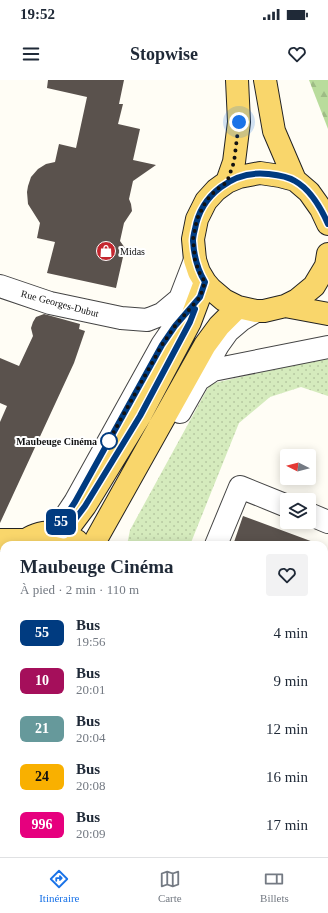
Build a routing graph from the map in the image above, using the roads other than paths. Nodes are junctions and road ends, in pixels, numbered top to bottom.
1 (237, 80) edge
2 (265, 80) edge
3 (295, 180) junction
4 (227, 182) junction
5 (328, 224) edge
6 (328, 254) edge
7 (195, 260) junction
8 (1, 288) edge
9 (202, 289) junction
10 (285, 306) junction
11 (247, 309) junction
12 (328, 314) edge
13 (328, 347) edge
14 (198, 380) junction
15 (280, 503) edge
16 (316, 517) edge
17 (328, 522) edge
18 (59, 533) junction
19 (25, 541) edge
20 (78, 541) edge
21 (95, 541) edge
22 (107, 541) edge
23 (218, 541) edge

1 - 4 main road
2 - 3 main road
3 - 4 main road
3 - 5 main road
4 - 7 main road
6 - 10 main road
7 - 8 street, Rue Georges-Dubut
7 - 9 main road
9 - 11 main road
9 - 18 main road
10 - 11 main road
10 - 12 main road
11 - 14 street
11 - 21 main road
13 - 14 street
14 - 22 street
15 - 23 street
16 - 17 street
18 - 19 main road
18 - 20 main road

